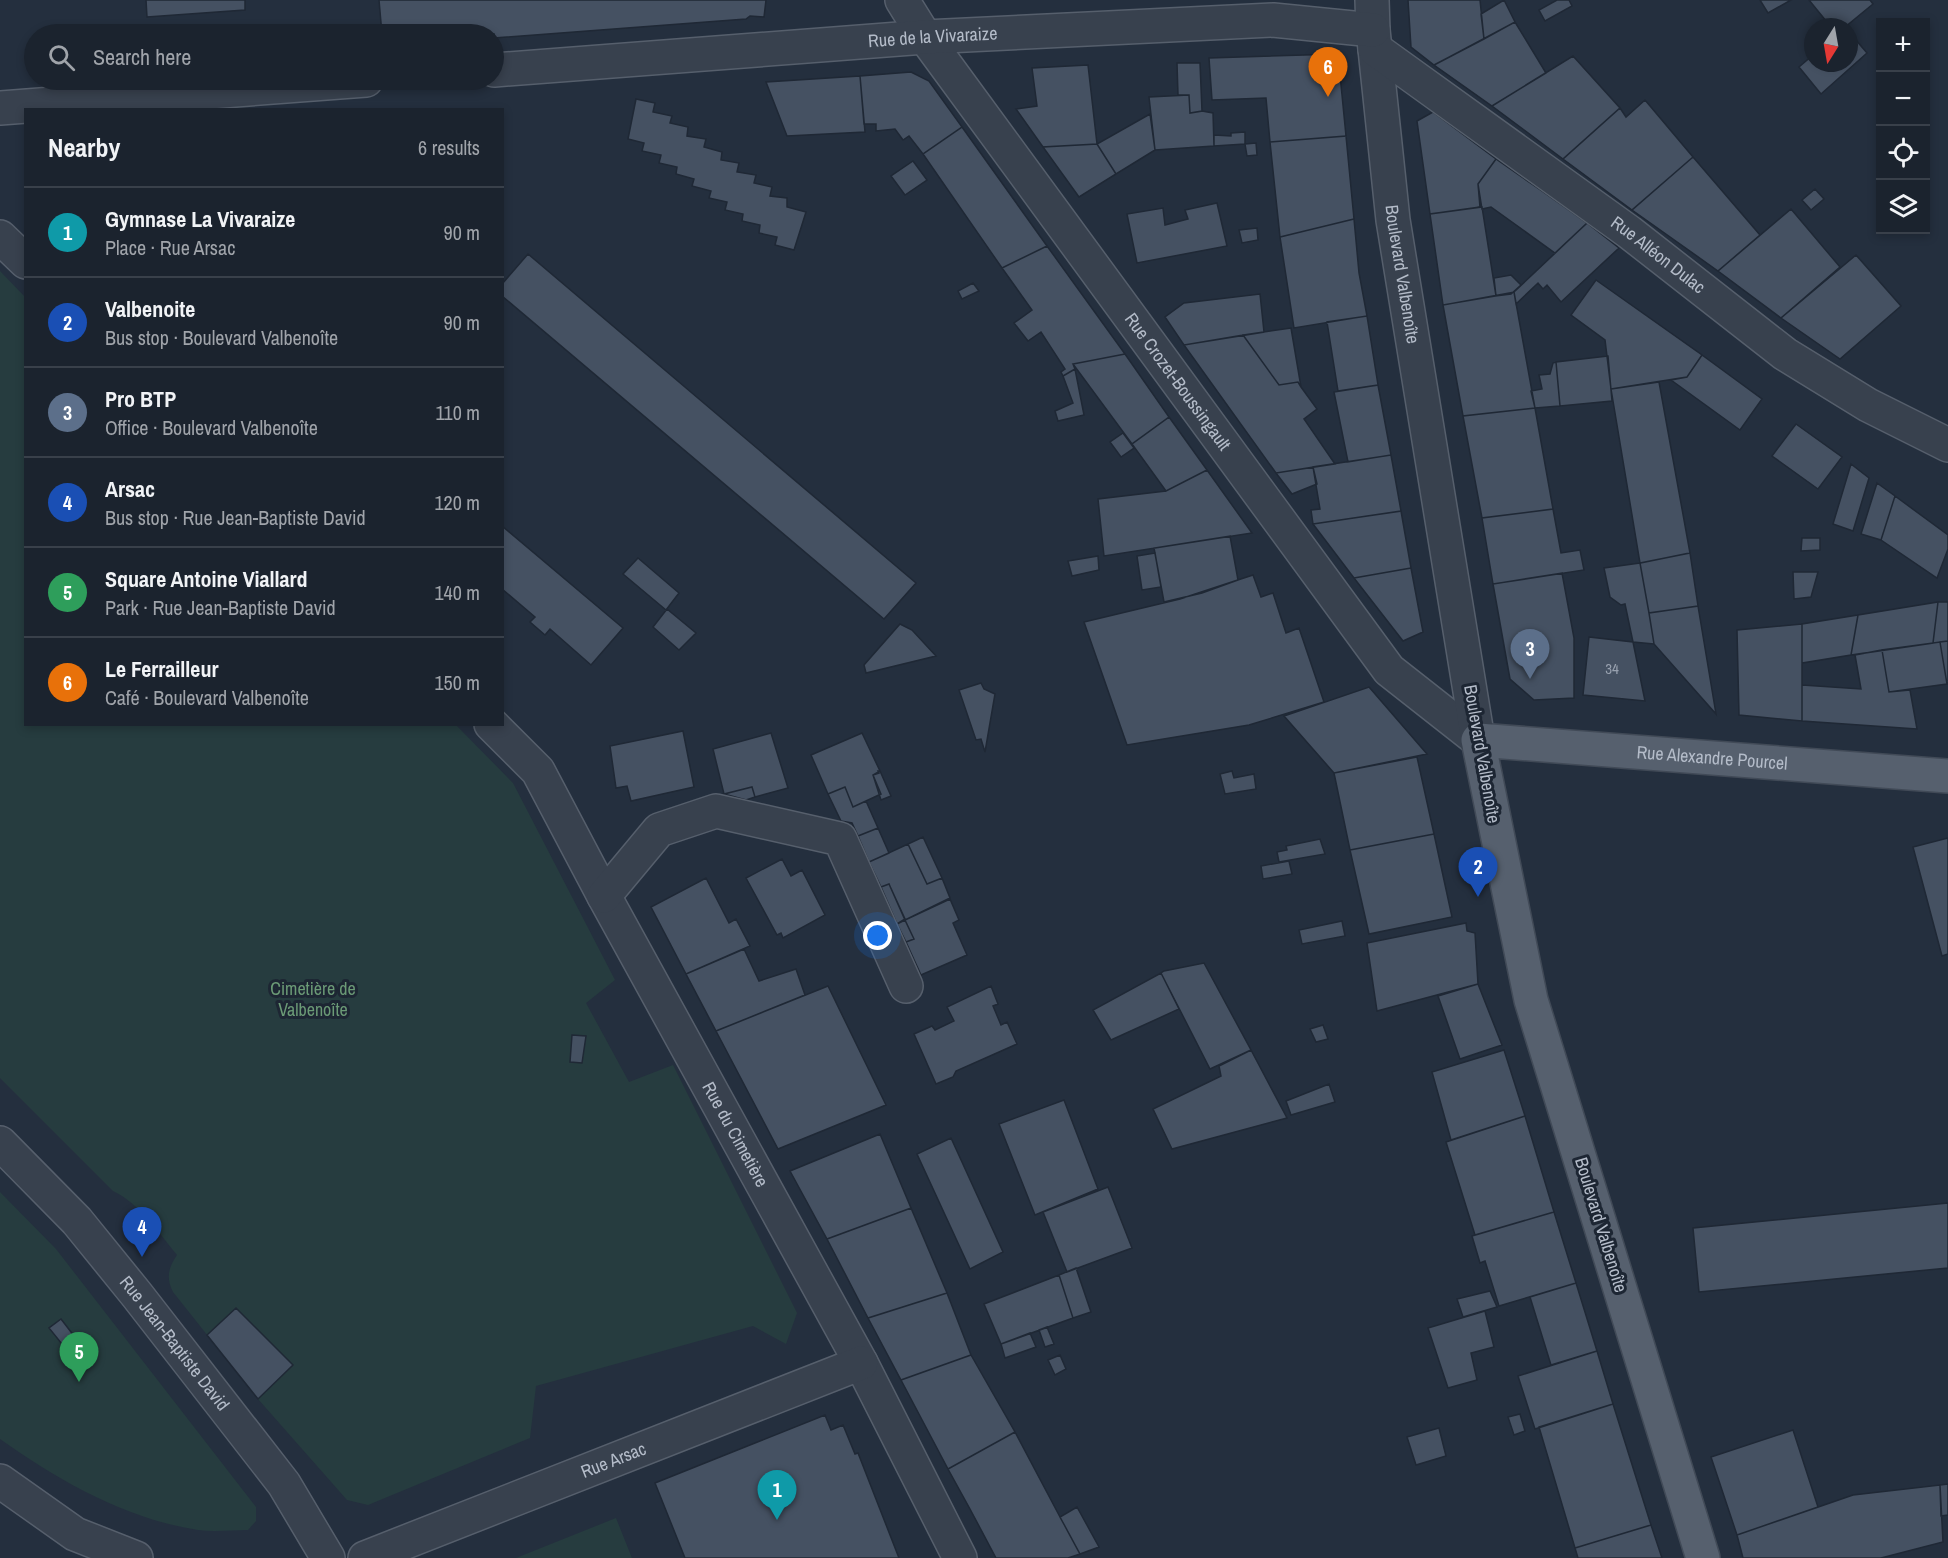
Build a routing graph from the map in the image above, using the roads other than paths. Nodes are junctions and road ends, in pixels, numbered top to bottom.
1 (903, 0) edge
2 (1267, 10) edge
3 (1373, 26) edge
4 (925, 37) junction
5 (504, 69) edge
6 (235, 90) edge
7 (0, 108) edge
8 (0, 237) edge
9 (24, 260) edge
10 (1948, 444) edge
11 (493, 726) edge
12 (1478, 740) junction
13 (1948, 776) edge
14 (604, 896) junction
15 (906, 986) dead end
16 (0, 1143) edge
17 (861, 1363) junction
18 (0, 1481) edge
19 (136, 1558) edge
20 (328, 1558) edge
21 (365, 1558) edge
22 (960, 1558) edge
23 (1703, 1558) edge

1 - 4 street, Rue Crozet-Boussingault
2 - 3 street, Rue de la Vivaraize
2 - 4 street, Rue de la Vivaraize
3 - 10 street, Rue Alléon Dulac
3 - 12 street, Boulevard Valbenoîte
4 - 5 street, Rue de la Vivaraize
4 - 12 street, Rue Crozet-Boussingault
6 - 7 street
8 - 9 street
11 - 14 street, Rue du Cimetière
12 - 13 main road, Rue Alexandre Pourcel
12 - 23 main road, Boulevard Valbenoîte
14 - 15 street
14 - 17 street, Rue du Cimetière
16 - 20 street, Rue Jean-Baptiste David
17 - 21 street, Rue Arsac
17 - 22 street, Rue du Cimetière
18 - 19 street

